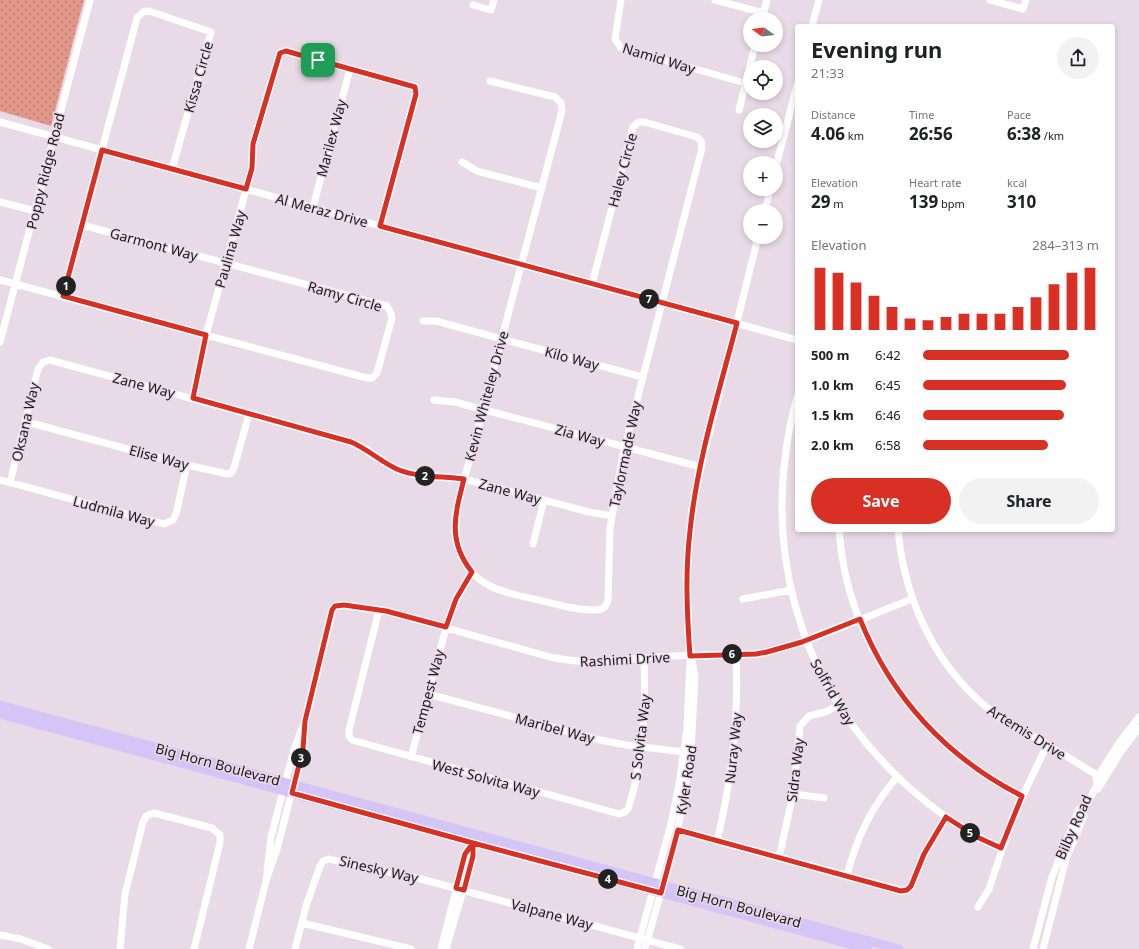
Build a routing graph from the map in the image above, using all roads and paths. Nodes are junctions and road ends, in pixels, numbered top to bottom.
1 (90, 0) edge
2 (494, 0) edge
3 (621, 0) edge
4 (717, 0) edge
5 (767, 0) edge
6 (819, 0) edge
7 (990, 0) edge
8 (1026, 0) edge
9 (473, 5) dead end
10 (752, 12) edge
11 (764, 12) edge
12 (813, 24) edge
13 (350, 69) junction
14 (490, 81) dead end
15 (743, 82) edge
16 (743, 91) edge
17 (795, 93) edge
18 (738, 110) dead end
19 (0, 122) edge
20 (54, 137) junction
21 (102, 150) junction
22 (779, 156) edge
23 (462, 162) dead end
24 (172, 169) junction
25 (542, 188) junction
26 (246, 189) junction
27 (0, 202) edge
28 (313, 207) junction
29 (35, 211) junction
30 (82, 224) junction
31 (380, 226) junction
32 (756, 244) edge
33 (226, 263) junction
34 (522, 264) junction
35 (0, 280) edge
36 (16, 284) junction
37 (592, 284) junction
38 (63, 296) junction
39 (662, 303) junction
40 (423, 321) dead end
41 (737, 323) junction
42 (206, 335) junction
43 (502, 339) junction
44 (795, 339) edge
45 (0, 342) edge
46 (43, 362) joint
47 (642, 377) junction
48 (193, 398) junction
49 (434, 400) dead end
50 (795, 406) edge
51 (483, 409) junction
52 (249, 414) junction
53 (27, 422) junction
54 (624, 447) junction
55 (187, 465) junction
56 (700, 467) junction
57 (464, 479) junction
58 (0, 480) edge
59 (10, 483) junction
60 (544, 500) junction
61 (612, 516) junction
62 (839, 532) edge
63 (898, 532) edge
64 (533, 544) dead end
65 (472, 572) junction
66 (791, 590) junction
67 (743, 599) dead end
68 (912, 599) junction
69 (604, 607) joint
70 (379, 610) junction
71 (860, 619) junction
72 (446, 627) junction
73 (805, 641) junction
74 (736, 654) junction
75 (690, 656) junction
76 (644, 658) junction
77 (428, 694) junction
78 (0, 705) edge
79 (839, 705) junction
80 (0, 714) edge
81 (1139, 717) edge
82 (1139, 728) edge
83 (1047, 745) junction
84 (641, 747) junction
85 (684, 752) junction
86 (411, 757) junction
87 (1098, 776) junction
88 (897, 777) junction
89 (288, 788) junction
90 (793, 794) junction
91 (1022, 796) junction
92 (824, 798) dead end
93 (623, 813) joint
94 (946, 817) junction
95 (1082, 820) junction
96 (678, 830) junction
97 (717, 840) junction
98 (473, 843) junction
99 (1001, 848) junction
100 (779, 858) junction
101 (847, 876) junction
102 (456, 888) junction
103 (658, 888) junction
104 (464, 890) junction
105 (978, 907) dead end
106 (302, 923) junction
107 (0, 935) edge
108 (644, 939) junction
109 (48, 949) edge
110 (120, 949) edge
111 (194, 949) edge
112 (249, 949) edge
113 (295, 949) edge
114 (411, 949) edge
115 (441, 949) edge
116 (446, 949) edge
117 (637, 949) edge
118 (645, 949) edge
119 (680, 949) edge
120 (868, 949) edge
121 (899, 949) edge
122 (1033, 949) edge
123 (1043, 949) edge

1 - 20 street, Poppy Ridge Road
2 - 9 street
3 - 15 street, Namid Way
4 - 10 street
5 - 11 street
6 - 12 street
7 - 8 street
13 - 26 street, Paulina Way
13 - 28 street, Marilex Way
13 - 31 street
14 - 25 street, Kevin Whiteley Drive
16 - 18 street
17 - 22 street
19 - 20 street, Al Meraz Drive
20 - 21 street, Al Meraz Drive
20 - 29 street, Poppy Ridge Road
21 - 24 street, Al Meraz Drive
21 - 24 street, Kissa Circle
21 - 30 street
23 - 25 street
24 - 26 street, Al Meraz Drive
25 - 34 street, Kevin Whiteley Drive
26 - 28 street, Al Meraz Drive
26 - 33 street, Paulina Way
27 - 29 street
28 - 31 street, Al Meraz Drive
29 - 36 street, Poppy Ridge Road
30 - 33 street, Garmont Way
30 - 38 street
31 - 34 street, Al Meraz Drive
32 - 41 street, Kyler Road
33 - 42 street, Paulina Way
33 - 42 street, Ramy Circle
34 - 37 street, Al Meraz Drive
34 - 43 street, Kevin Whiteley Drive
35 - 36 street
36 - 38 street
36 - 45 street, Poppy Ridge Road
37 - 39 street, Al Meraz Drive
37 - 39 street, Haley Circle
38 - 42 street
39 - 41 street, Al Meraz Drive
39 - 47 street, Taylormade Way
40 - 43 street, Kilo Way
41 - 44 street, Al Meraz Drive
41 - 56 street, Kyler Road
42 - 48 street, Paulina Way
43 - 47 street, Kilo Way
43 - 51 street, Kevin Whiteley Drive
46 - 48 street, Zane Way
46 - 53 street, Oksana Way
47 - 54 street, Taylormade Way
48 - 52 street, Zane Way
49 - 51 street, Zia Way
50 - 66 street, Solfrid Way
51 - 54 street, Zia Way
51 - 57 street, Kevin Whiteley Drive
52 - 55 street, Elise Way
52 - 57 street, Zane Way
53 - 55 street, Elise Way
53 - 59 street, Oksana Way
54 - 56 street, Zia Way
54 - 61 street, Taylormade Way
55 - 59 street, Ludmila Way
56 - 75 street, Kyler Road
57 - 60 street, Zane Way
57 - 65 street, Kevin Whiteley Drive
58 - 59 street, Ludmila Way
60 - 61 street, Zane Way
60 - 64 street
61 - 69 street, Taylormade Way
62 - 71 street
63 - 68 street, Artemis Drive
65 - 69 street, Kevin Whiteley Drive
65 - 72 street, Tempest Way
66 - 67 street
66 - 73 street, Solfrid Way
68 - 71 street, Rashimi Drive
68 - 83 street, Artemis Drive
70 - 72 street, Rashimi Drive
70 - 86 street, West Solvita Way
70 - 89 street, Rashimi Drive
71 - 73 street, Rashimi Drive
71 - 91 street
72 - 76 street, Rashimi Drive
72 - 77 street, Tempest Way
73 - 74 street, Rashimi Drive
73 - 79 street, Solfrid Way
74 - 75 street, Rashimi Drive
74 - 97 street, Nuray Way
75 - 76 street, Rashimi Drive
75 - 85 street, Kyler Road
75 - 96 street, Kyler Road
76 - 84 street, S Solvita Way
77 - 84 street, Maribel Way
77 - 86 street, Tempest Way
78 - 89 main road, Big Horn Boulevard
79 - 88 street, Solfrid Way
79 - 90 street, Sidra Way
80 - 89 main road, Big Horn Boulevard
81 - 87 street, Bilby Road
82 - 95 street, Bilby Road
83 - 87 street, Artemis Drive
83 - 91 street
84 - 85 street, Maribel Way
84 - 93 street, S Solvita Way
85 - 103 street, Kyler Road
86 - 93 street, West Solvita Way
87 - 95 street
87 - 122 street, Bilby Road
88 - 94 street, Solfrid Way
88 - 101 street
89 - 98 main road, Big Horn Boulevard
89 - 103 main road, Big Horn Boulevard
89 - 112 street
90 - 92 street
90 - 100 street, Sidra Way
91 - 99 street
94 - 99 street, Solfrid Way
94 - 101 street
95 - 123 street, Bilby Road
96 - 97 street
96 - 103 street, Kyler Road
97 - 100 street
98 - 102 street
98 - 103 main road, Big Horn Boulevard
98 - 104 street
99 - 105 street
100 - 101 street
102 - 104 street, Valpane Way
102 - 106 street, Sinesky Way
102 - 115 street
103 - 108 street, Kyler Road
103 - 120 main road, Big Horn Boulevard
103 - 121 main road, Big Horn Boulevard
104 - 108 street, Valpane Way
104 - 116 street
106 - 113 street, Sinesky Way
106 - 114 street
107 - 109 street
108 - 117 street, Kyler Road
108 - 118 street, Kyler Road
108 - 119 street, Valpane Way
110 - 111 street

